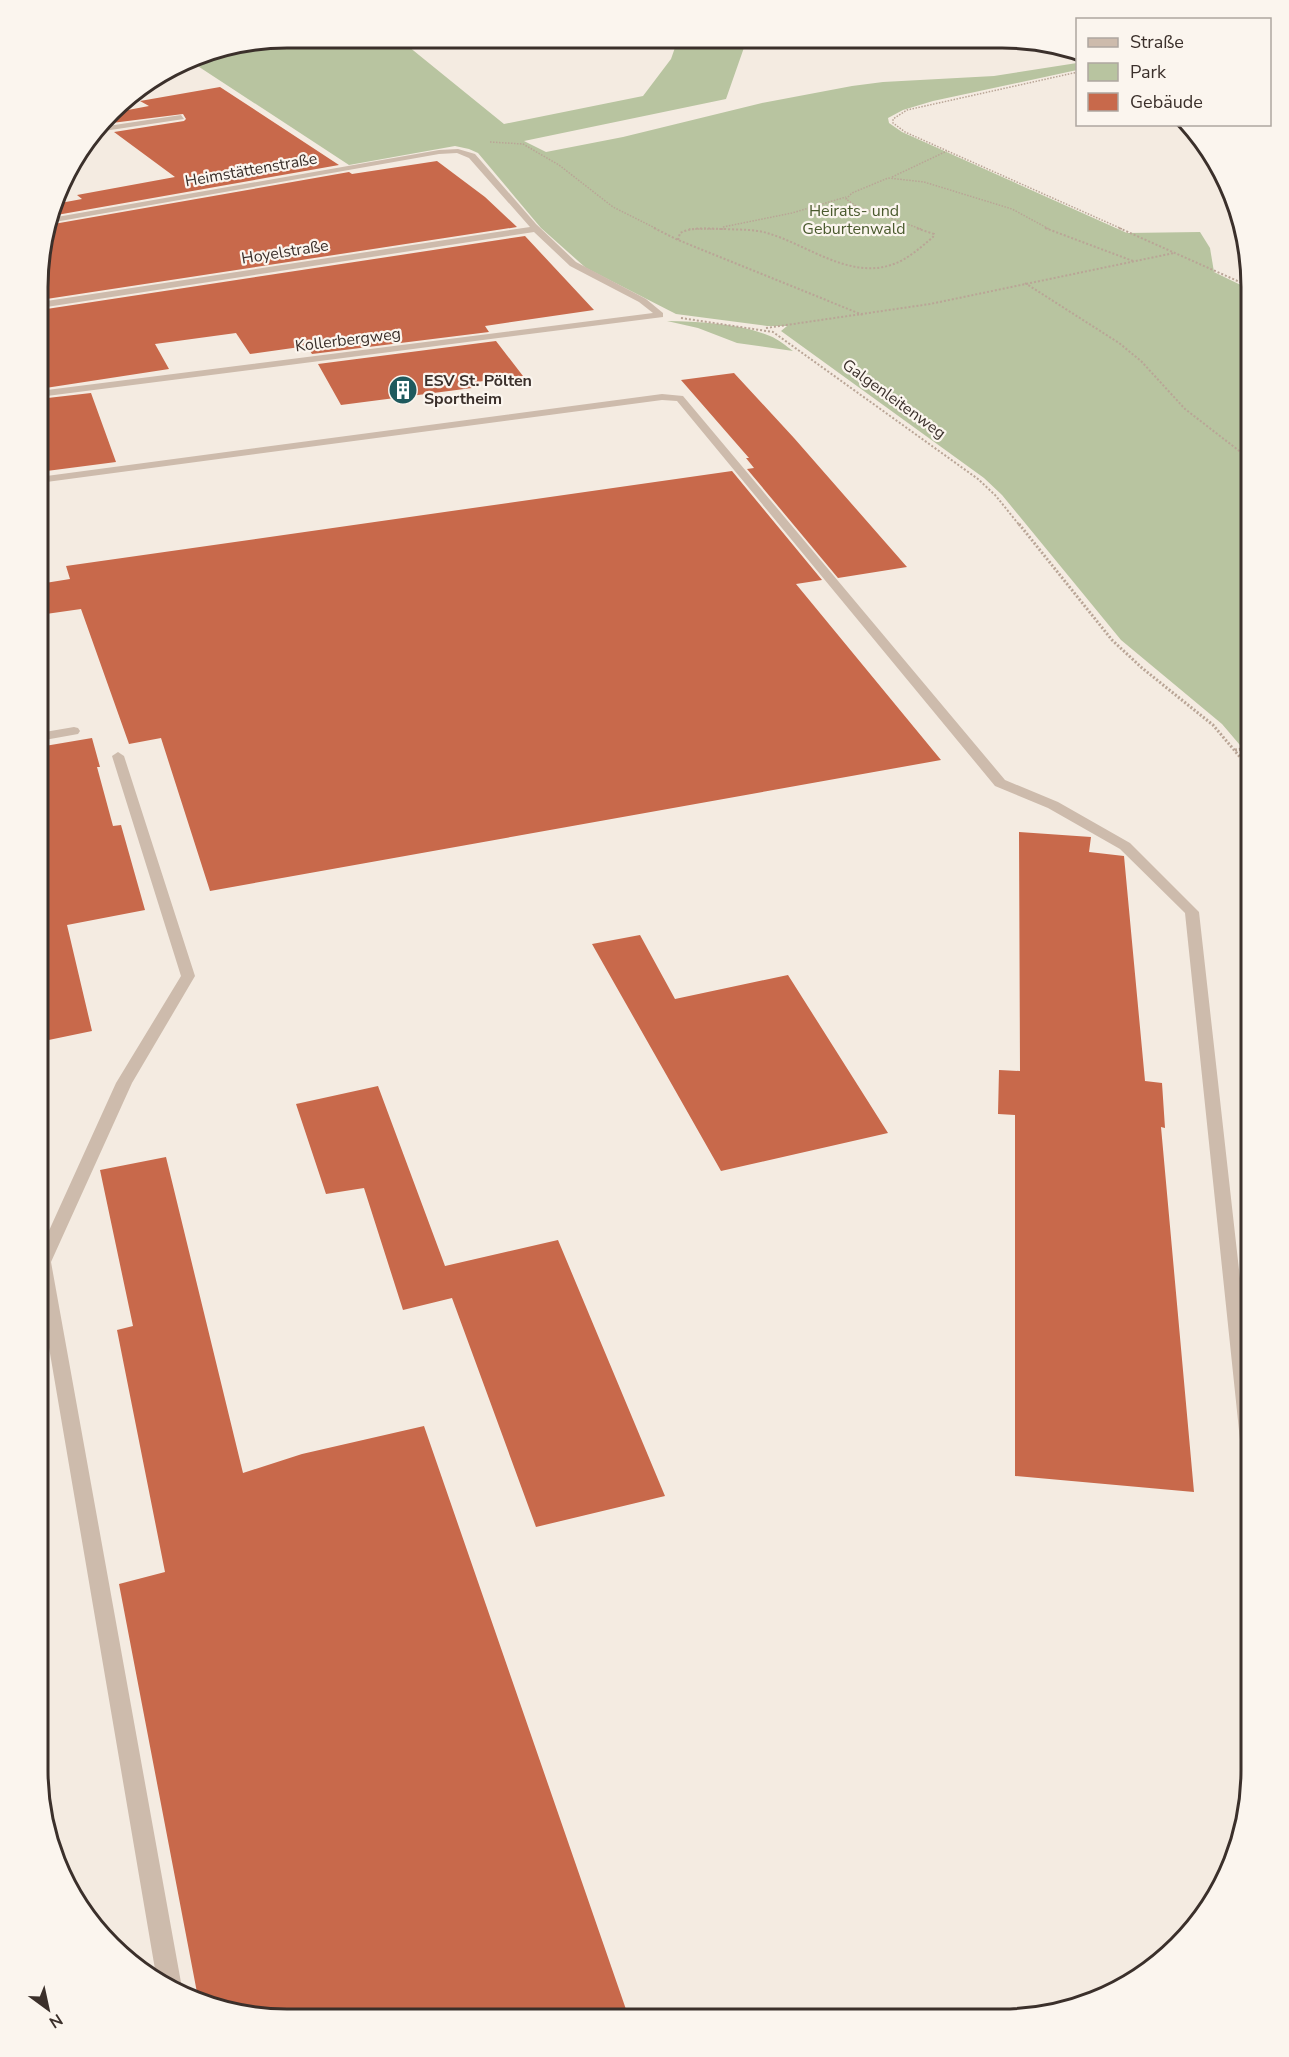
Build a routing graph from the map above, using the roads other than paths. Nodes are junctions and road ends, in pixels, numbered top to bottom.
1 (181, 117) dead end
2 (107, 129) edge
3 (58, 220) edge
4 (535, 230) junction
5 (48, 304) edge
6 (48, 393) edge
7 (48, 479) edge
8 (74, 731) dead end
9 (48, 735) edge
10 (118, 756) dead end
11 (48, 1245) edge
12 (48, 1300) edge
13 (1241, 1366) edge
14 (168, 1978) edge

1 - 2 street
3 - 4 street, Heimstättenstraße
4 - 5 street, Hoyelstraße
4 - 6 street, Kollerbergweg
7 - 13 street
8 - 9 street
10 - 11 street
12 - 14 street

